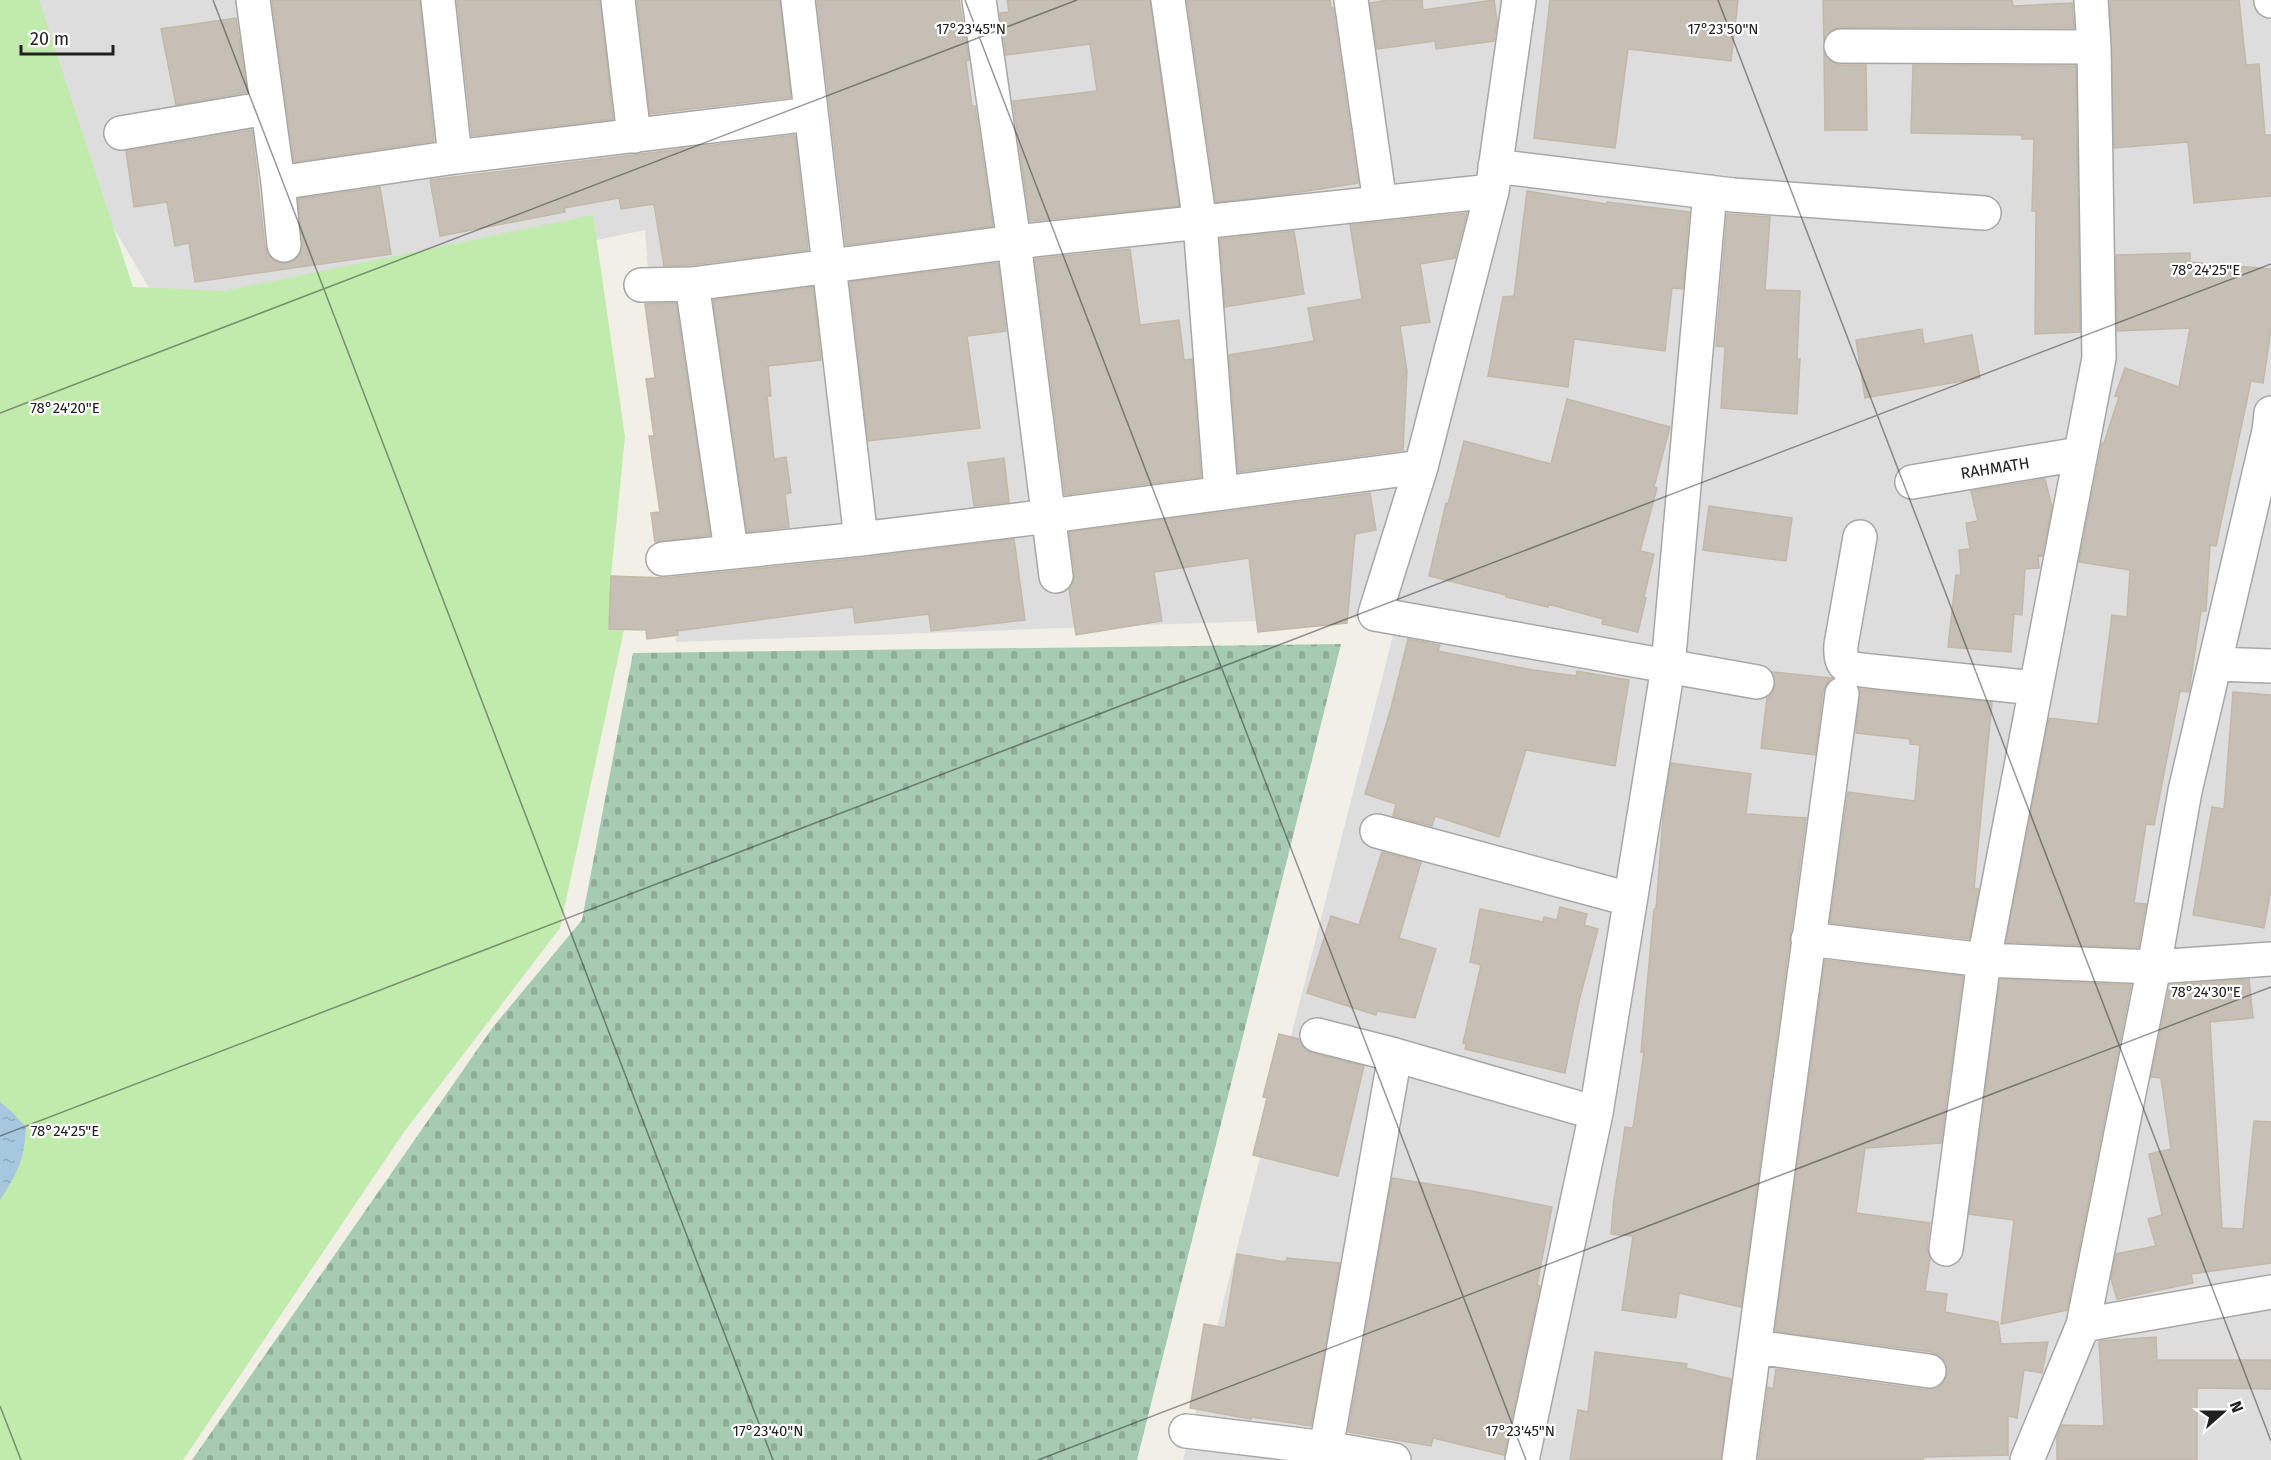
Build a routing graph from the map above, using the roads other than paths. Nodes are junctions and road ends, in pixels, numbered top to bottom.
1 (252, 0) edge
2 (438, 0) edge
3 (618, 0) edge
4 (798, 0) edge
5 (979, 0) edge
6 (1168, 0) edge
7 (1351, 0) edge
8 (1519, 0) edge
9 (2091, 0) edge
10 (1841, 46) dead end
11 (2094, 47) junction
12 (267, 108) junction
13 (810, 114) junction
14 (121, 133) dead end
15 (634, 136) junction
16 (455, 157) junction
17 (1493, 178) junction
18 (278, 183) junction
19 (1710, 192) junction
20 (1380, 203) junction
21 (1984, 213) dead end
22 (1200, 223) junction
23 (1014, 242) junction
24 (284, 245) dead end
25 (828, 266) junction
26 (692, 284) junction
27 (641, 285) dead end
28 (2270, 425) edge
29 (2079, 454) junction
30 (1421, 467) junction
31 (1912, 482) dead end
32 (1221, 492) junction
33 (1049, 516) junction
34 (1860, 537) dead end
35 (861, 539) junction
36 (731, 550) junction
37 (663, 559) dead end
38 (1056, 576) dead end
39 (2215, 664) junction
40 (2271, 666) edge
41 (1668, 667) junction
42 (1757, 682) dead end
43 (2035, 688) junction
44 (1842, 694) dead end
45 (1377, 831) dead end
46 (1629, 899) junction
47 (1808, 939) junction
48 (2271, 959) edge
49 (1984, 960) junction
50 (2154, 967) junction
51 (1317, 1035) dead end
52 (1395, 1055) junction
53 (1596, 1113) junction
54 (1946, 1250) dead end
55 (2271, 1292) edge
56 (2083, 1325) junction
57 (1756, 1347) junction
58 (1929, 1371) dead end
59 (1186, 1431) dead end
60 (1325, 1454) edge
61 (1394, 1460) edge
62 (1522, 1460) edge
63 (1739, 1460) edge
64 (2028, 1460) edge

1 - 12 street
2 - 16 street
3 - 15 street
4 - 13 street
5 - 23 street
6 - 22 street
7 - 20 street
8 - 17 street
9 - 11 street
10 - 11 street
11 - 29 street
12 - 14 street
12 - 18 street
13 - 15 street
13 - 25 street
15 - 16 street
16 - 18 street
17 - 19 street
17 - 20 street
17 - 30 street
18 - 24 street
19 - 21 street
19 - 41 street
20 - 22 street
22 - 23 street
22 - 32 street
23 - 25 street
23 - 33 street
25 - 26 street
25 - 35 street
26 - 27 street
26 - 36 street
28 - 39 street
29 - 31 street, RAHMATH
29 - 43 street
30 - 32 street
30 - 41 street
32 - 33 street
33 - 35 street
33 - 38 street
34 - 43 street
35 - 36 street
36 - 37 street
39 - 40 street
39 - 50 street
41 - 42 street
41 - 46 street
43 - 49 street
44 - 47 street
45 - 46 street
46 - 53 street
47 - 49 street
47 - 57 street
48 - 50 street
49 - 50 street
49 - 54 street
50 - 56 street
51 - 52 street
52 - 53 street
52 - 60 street
53 - 62 street
55 - 56 street
56 - 64 street
57 - 58 street
57 - 63 street
59 - 60 street
60 - 61 street

